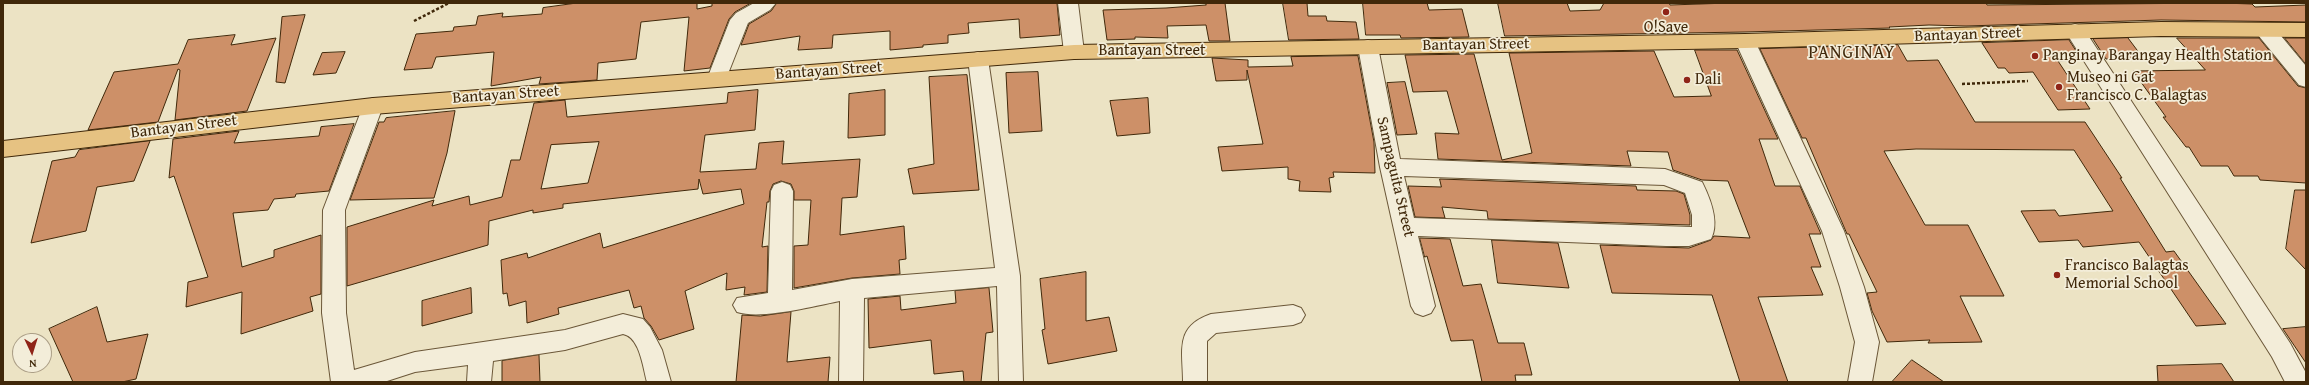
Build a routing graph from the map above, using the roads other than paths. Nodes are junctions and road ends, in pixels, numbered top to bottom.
1 (766, 3) edge
2 (1068, 3) edge
3 (2265, 30) junction
4 (2306, 30) edge
5 (2075, 31) junction
6 (1746, 41) junction
7 (1368, 47) junction
8 (1074, 52) junction
9 (978, 59) junction
10 (717, 79) junction
11 (2306, 80) edge
12 (373, 106) junction
13 (3, 149) edge
14 (1391, 167) junction
15 (782, 191) dead end
16 (1406, 227) junction
17 (1008, 276) junction
18 (852, 289) junction
19 (780, 302) junction
20 (745, 305) dead end
21 (1423, 306) dead end
22 (1293, 315) dead end
23 (481, 353) junction
24 (343, 382) edge
25 (348, 382) edge
26 (479, 382) edge
27 (659, 382) edge
28 (850, 382) edge
29 (1011, 382) edge
30 (1195, 382) edge
31 (1860, 382) edge
32 (2298, 382) edge

1 - 10 street
2 - 8 street
3 - 4 main road, Bantayan Street
3 - 5 main road, Bantayan Street
3 - 11 street
5 - 6 main road, Bantayan Street
5 - 32 street
6 - 7 main road, Bantayan Street
6 - 31 street
7 - 8 main road, Bantayan Street
7 - 14 street, Sampaguita Street
8 - 9 main road, Bantayan Street
9 - 10 main road, Bantayan Street
9 - 17 street
10 - 12 main road, Bantayan Street
12 - 13 main road, Bantayan Street
12 - 24 street
14 - 16 street, Sampaguita Street
14 - 16 street
15 - 19 street
16 - 21 street, Sampaguita Street
17 - 18 street
17 - 29 street
18 - 19 street
18 - 28 street
19 - 20 street
22 - 30 street
23 - 25 street
23 - 26 street
23 - 27 street

